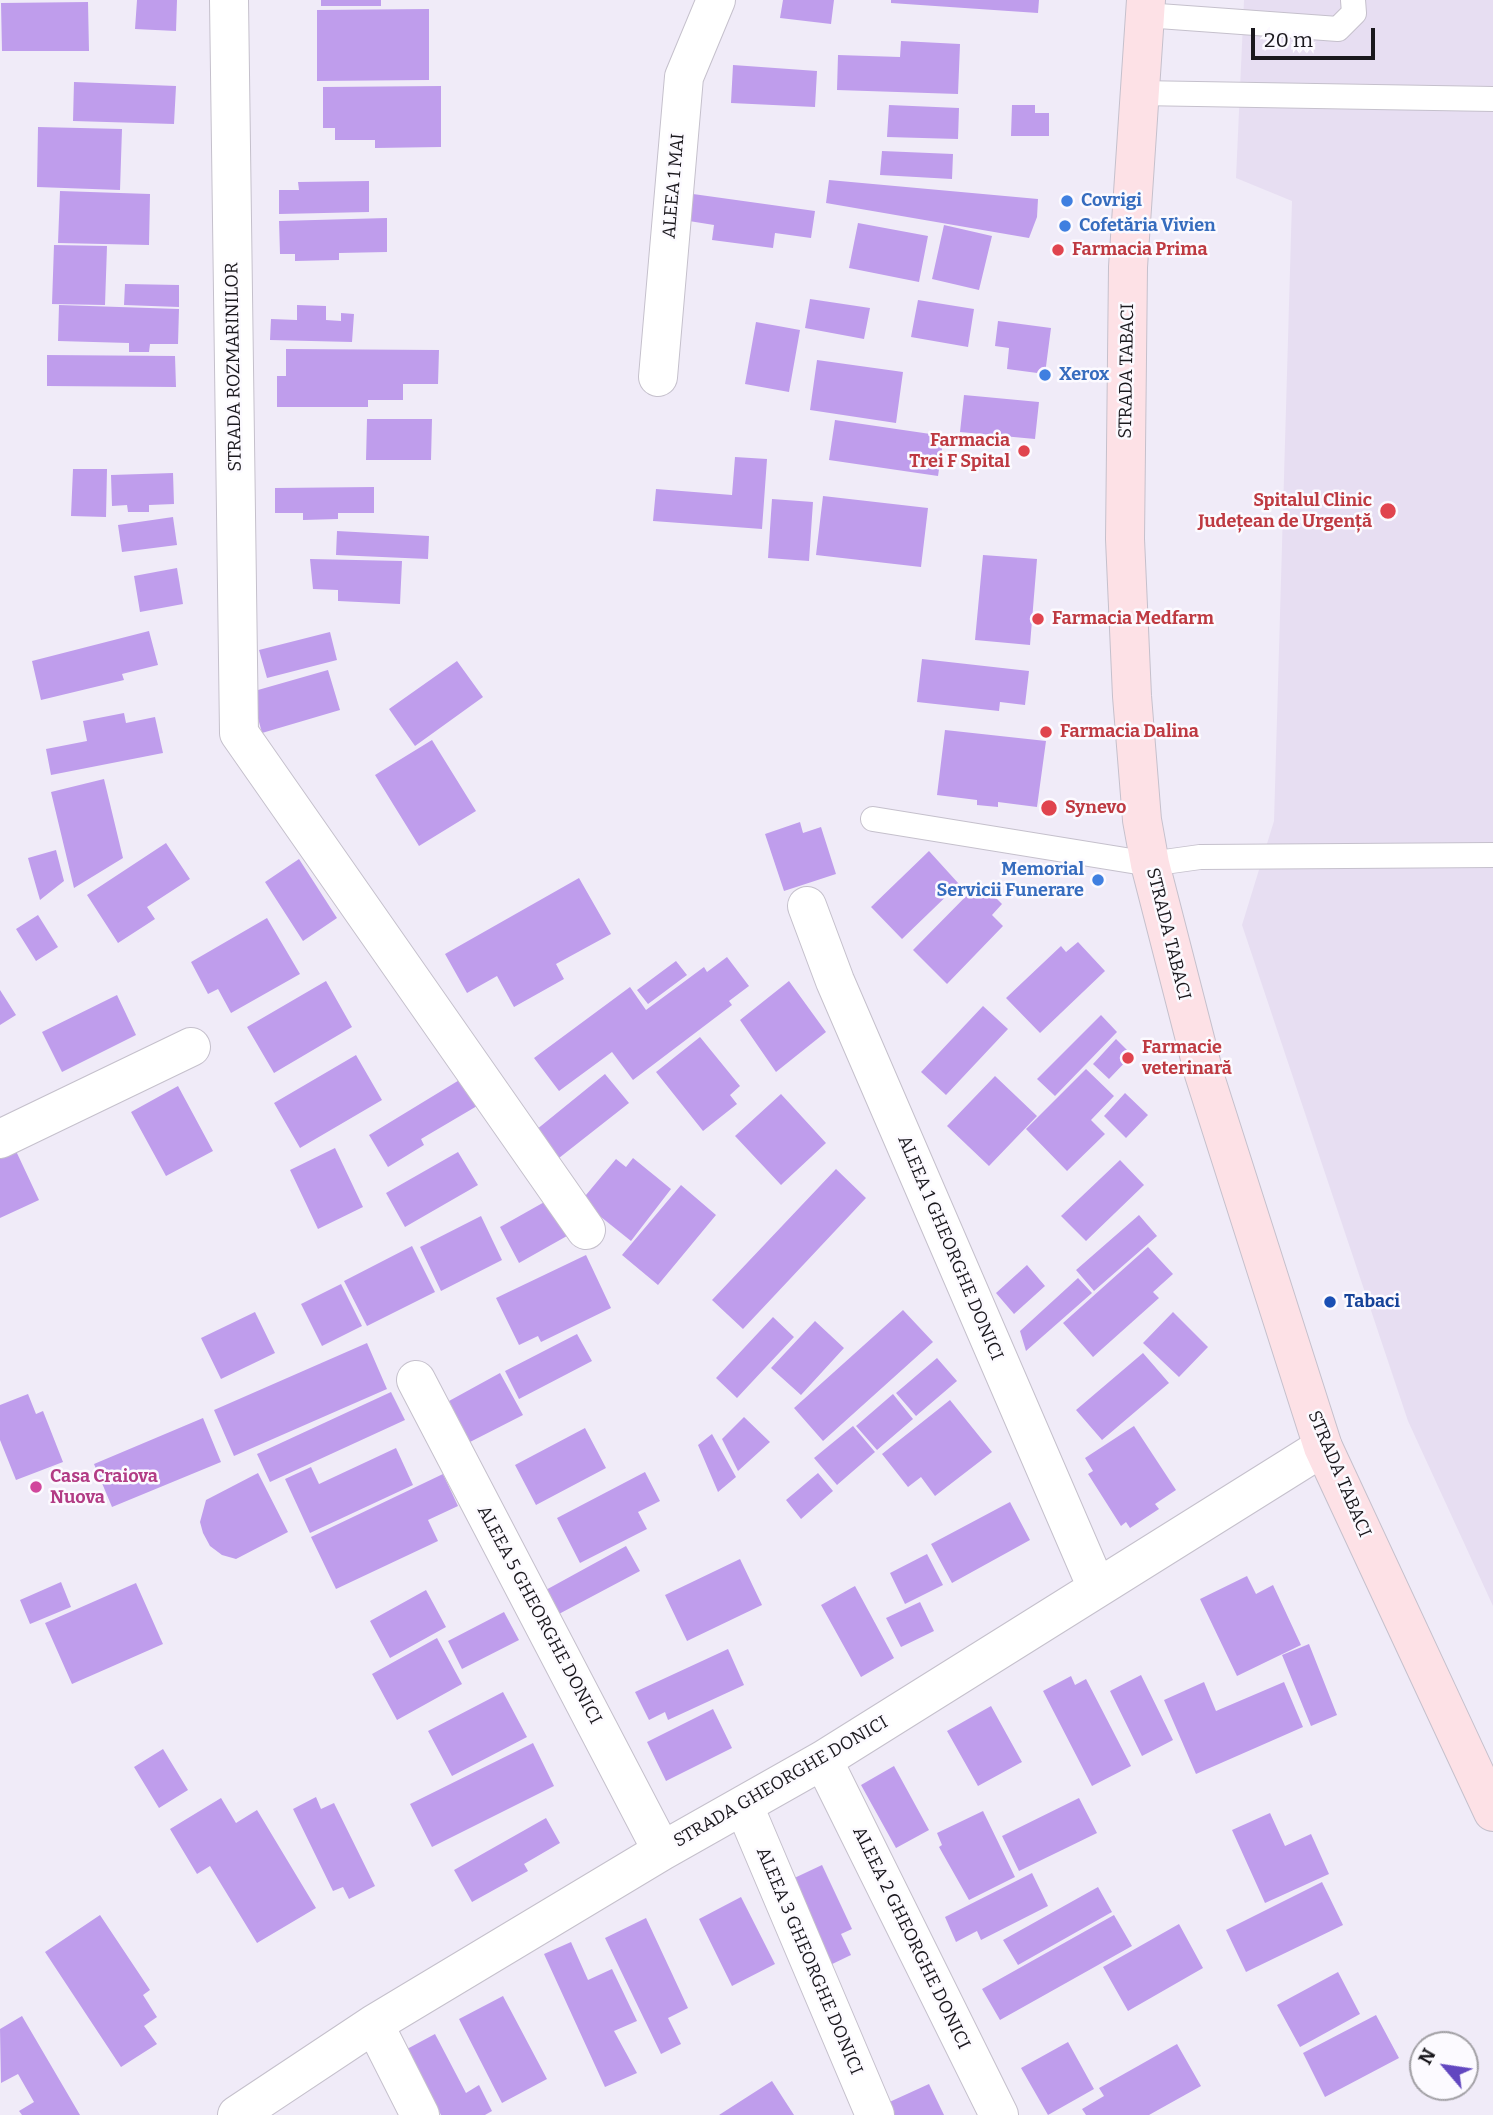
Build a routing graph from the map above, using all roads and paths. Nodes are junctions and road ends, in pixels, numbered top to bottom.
1 (229, 0) edge
2 (716, 0) edge
3 (1353, 0) edge
4 (1145, 8) edge
5 (1138, 93) junction
6 (1493, 99) edge
7 (658, 377) dead end
8 (873, 819) dead end
9 (1493, 855) edge
10 (1150, 864) junction
11 (807, 906) dead end
12 (191, 1047) dead end
13 (0, 1139) edge
14 (586, 1230) dead end
15 (416, 1380) dead end
16 (1323, 1447) junction
17 (1097, 1588) junction
18 (823, 1760) junction
19 (744, 1806) junction
20 (1493, 1812) edge
21 (662, 1851) junction
22 (374, 2024) junction
23 (237, 2115) edge
24 (420, 2115) edge
25 (875, 2115) edge
26 (999, 2115) edge

1 - 14 street, STRADA ROZMARINILOR
2 - 7 street, ALEEA 1 MAI
3 - 4 lane
4 - 5 main road, STRADA TABACI
5 - 6 lane
5 - 10 main road, STRADA TABACI
8 - 10 lane
9 - 10 lane
10 - 16 main road, STRADA TABACI
11 - 17 street, ALEEA 1 GHEORGHE DONICI
12 - 13 street
15 - 21 street, ALEEA 5 GHEORGHE DONICI
16 - 17 street, STRADA GHEORGHE DONICI
16 - 20 main road, STRADA TABACI
17 - 18 street, STRADA GHEORGHE DONICI
18 - 19 street, STRADA GHEORGHE DONICI
18 - 26 street, ALEEA 2 GHEORGHE DONICI
19 - 21 street, STRADA GHEORGHE DONICI
19 - 25 street, ALEEA 3 GHEORGHE DONICI
21 - 22 street, STRADA GHEORGHE DONICI
22 - 23 street, STRADA GHEORGHE DONICI
22 - 24 street

